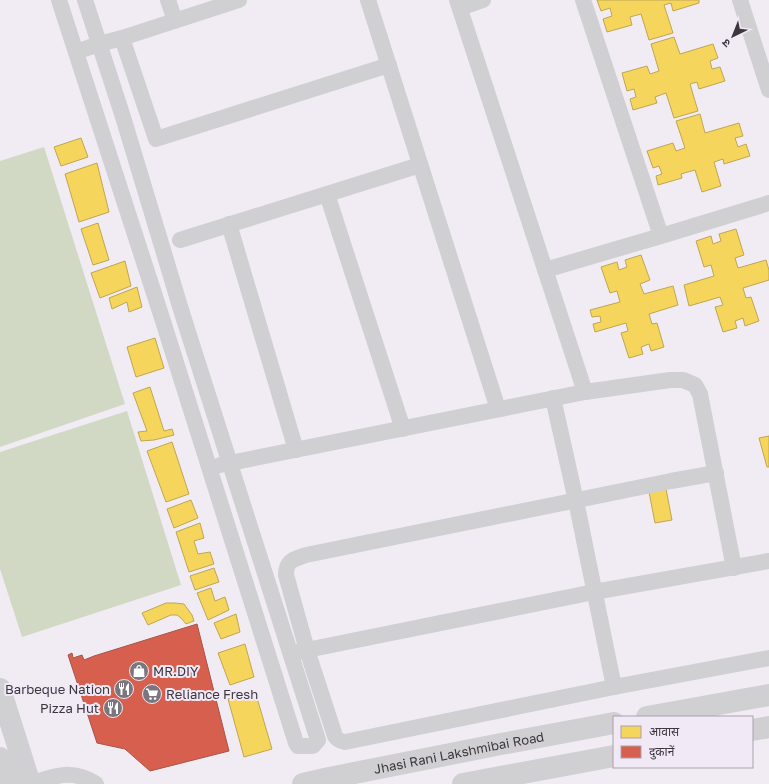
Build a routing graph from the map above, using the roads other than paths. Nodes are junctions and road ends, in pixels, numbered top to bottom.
1 (59, 0) edge
2 (84, 0) edge
3 (168, 0) edge
4 (239, 0) edge
5 (368, 0) edge
6 (483, 0) edge
7 (582, 0) edge
8 (740, 0) edge
9 (458, 4) edge
10 (175, 21) junction
11 (122, 38) junction
12 (99, 44) junction
13 (76, 52) junction
14 (389, 65) junction
15 (769, 90) edge
16 (420, 165) junction
17 (327, 194) junction
18 (769, 203) edge
19 (230, 224) junction
20 (661, 236) junction
21 (180, 240) dead end
22 (545, 270) junction
23 (585, 392) junction
24 (553, 398) junction
25 (498, 409) junction
26 (403, 429) junction
27 (296, 450) junction
28 (230, 463) junction
29 (209, 468) junction
30 (716, 473) junction
31 (576, 500) junction
32 (769, 561) edge
33 (734, 568) junction
34 (594, 592) junction
35 (307, 650) junction
36 (290, 654) junction
37 (769, 658) edge
38 (614, 686) junction
39 (0, 689) edge
40 (769, 695) edge
41 (653, 716) edge
42 (613, 723) edge
43 (769, 727) edge
44 (753, 730) edge
45 (613, 756) edge
46 (0, 758) edge
47 (8, 784) edge
48 (30, 784) edge
49 (96, 784) edge
50 (303, 784) edge
51 (463, 784) edge

1 - 13 street
2 - 12 street
3 - 10 street
4 - 10 street
5 - 14 street
6 - 9 street
7 - 20 street
8 - 15 street
9 - 22 street
10 - 11 street
11 - 12 street
11 - 14 street
12 - 13 street
12 - 28 street
13 - 29 street
14 - 16 street
16 - 17 street
16 - 25 street
17 - 19 street
17 - 26 street
18 - 20 street
19 - 21 street
19 - 27 street
20 - 22 street
22 - 23 street
23 - 24 street
23 - 30 street
24 - 25 street
24 - 31 street
25 - 26 street
26 - 27 street
27 - 28 street
28 - 29 street
28 - 36 street
29 - 36 street
30 - 31 street
30 - 33 street
31 - 34 street
31 - 35 street
32 - 33 street
33 - 34 street
34 - 35 street
34 - 38 street
35 - 36 street
35 - 38 street
37 - 38 street
39 - 48 main road
40 - 41 main road
42 - 50 main road, Jhasi Rani Lakshmibai Road
43 - 44 main road
45 - 51 main road
46 - 47 main road
48 - 49 street

